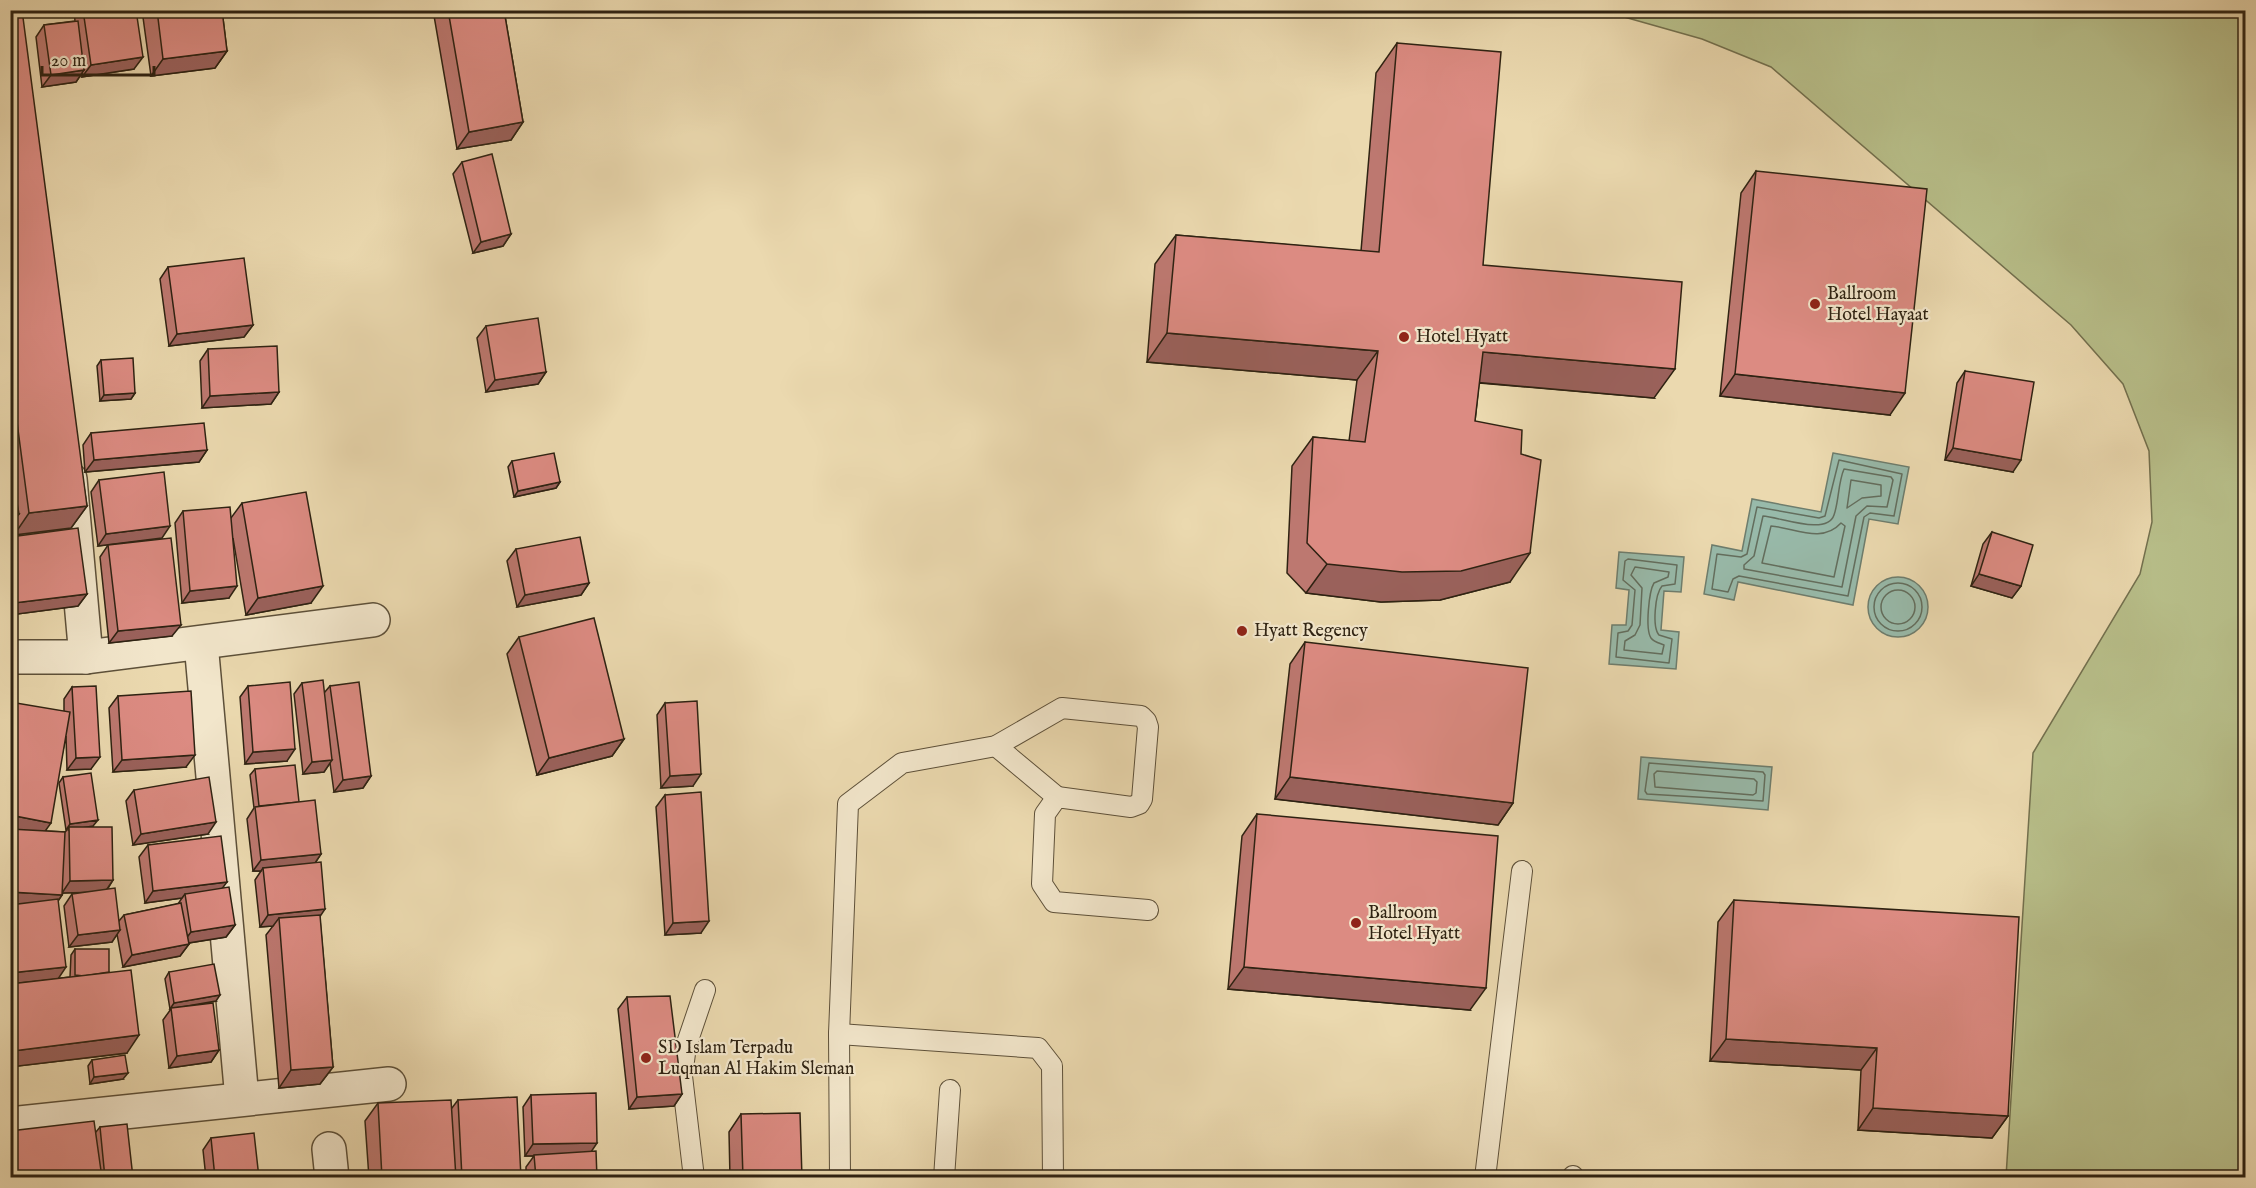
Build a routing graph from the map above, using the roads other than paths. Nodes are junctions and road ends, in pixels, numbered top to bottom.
1 (67, 450) edge
2 (373, 620) dead end
3 (201, 644) junction
4 (10, 657) edge
5 (86, 657) junction
6 (996, 746) junction
7 (1057, 797) junction
8 (1522, 871) dead end
9 (1148, 910) dead end
10 (705, 990) dead end
11 (839, 1034) junction
12 (389, 1084) dead end
13 (950, 1090) dead end
14 (242, 1099) junction
15 (10, 1124) edge
16 (694, 1178) edge
17 (840, 1178) edge
18 (944, 1178) edge
19 (1053, 1178) edge
20 (1485, 1178) edge

1 - 5 street
2 - 3 street
3 - 5 street
3 - 14 street
4 - 5 street
6 - 7 lane
6 - 7 lane
6 - 11 lane
7 - 9 lane
8 - 20 lane
10 - 16 lane
11 - 17 lane
11 - 19 lane
12 - 14 street
13 - 18 lane
14 - 15 street

